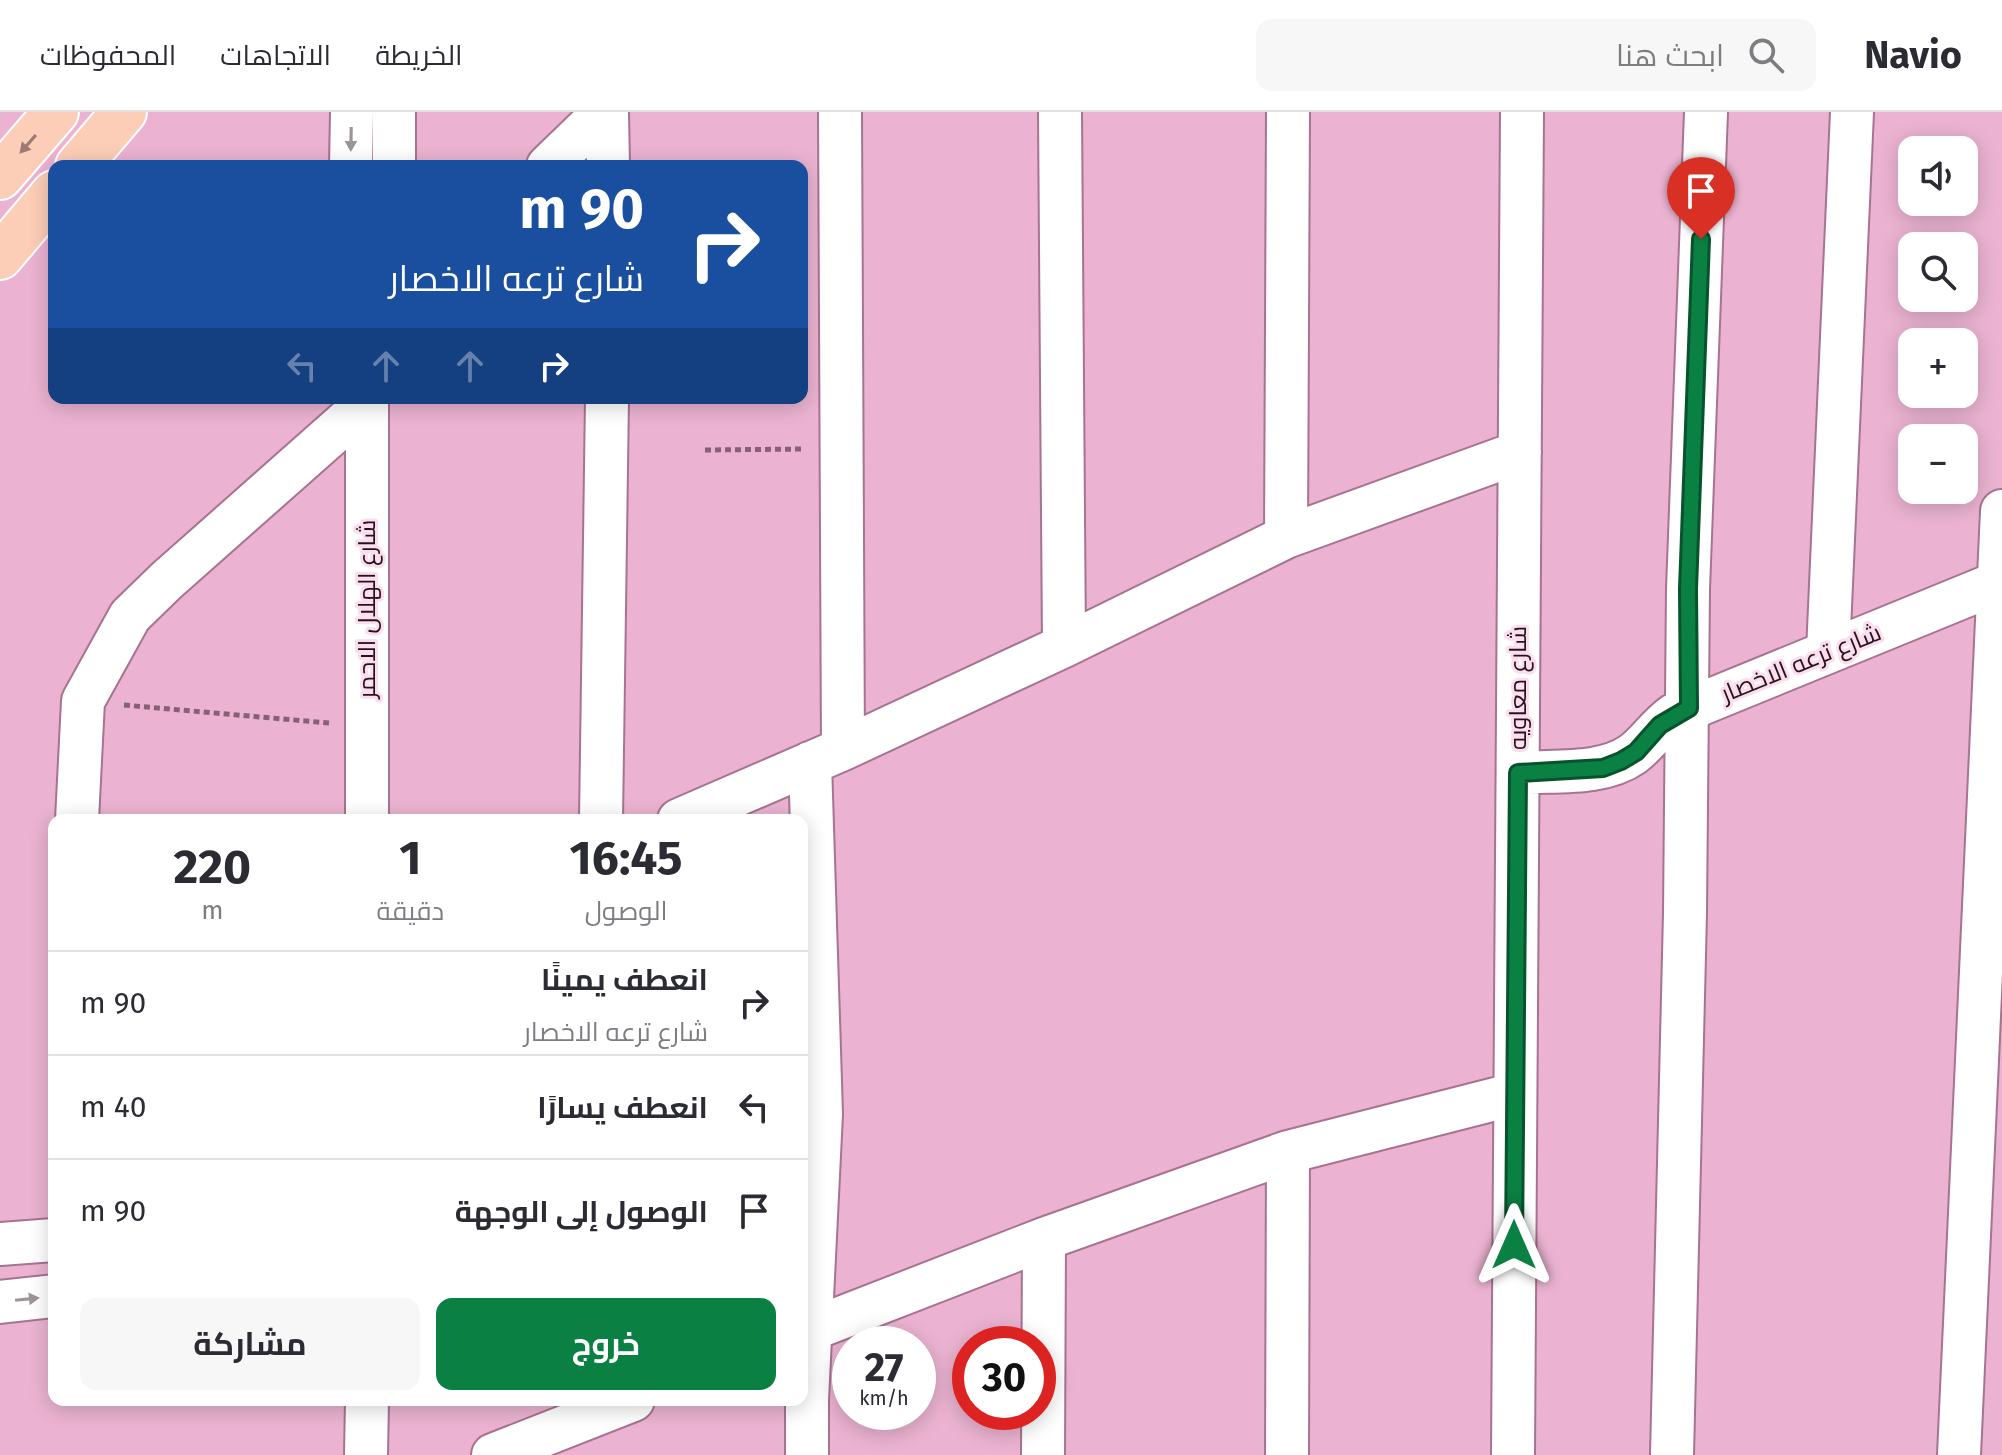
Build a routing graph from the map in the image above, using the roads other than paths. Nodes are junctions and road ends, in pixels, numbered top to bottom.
1 (56, 112) edge
2 (124, 112) edge
3 (352, 112) edge
4 (394, 112) edge
5 (606, 112) edge
6 (840, 112) edge
7 (1060, 112) edge
8 (1288, 112) edge
9 (1522, 112) edge
10 (1706, 112) edge
11 (1852, 112) edge
12 (83, 160) edge
13 (351, 160) edge
14 (394, 160) edge
15 (554, 160) edge
16 (608, 160) edge
17 (0, 177) edge
18 (48, 200) edge
19 (0, 257) edge
20 (363, 404) edge
21 (367, 404) edge
22 (607, 404) edge
23 (1520, 452) junction
24 (2002, 511) edge
25 (1286, 537) junction
26 (2000, 582) edge
27 (1064, 646) junction
28 (1828, 652) junction
29 (1689, 708) junction
30 (827, 756) junction
31 (1518, 773) junction
32 (77, 814) edge
33 (367, 814) edge
34 (601, 814) edge
35 (693, 814) edge
36 (1515, 1094) junction
37 (1288, 1152) junction
38 (1044, 1239) junction
39 (48, 1240) edge
40 (0, 1244) edge
41 (48, 1297) edge
42 (0, 1302) edge
43 (808, 1316) edge
44 (808, 1331) edge
45 (367, 1406) edge
46 (618, 1406) edge
47 (807, 1406) edge
48 (366, 1455) edge
49 (493, 1455) edge
50 (807, 1455) edge
51 (1043, 1455) edge
52 (1287, 1455) edge
53 (1513, 1455) edge
54 (1672, 1455) edge
55 (1959, 1455) edge

1 -> 17 main road
2 - 12 main road
3 -> 13 street
4 - 14 street
5 - 15 street
5 - 16 street
6 - 30 street
7 - 27 street
8 - 25 street
9 - 23 street, شارع معاويه
10 - 29 street
11 - 28 street
18 - 19 main road
20 - 32 street
21 - 33 street, شارع الهلال الاحمر
22 - 34 street
23 - 25 street
23 - 31 street, شارع معاويه
24 - 26 street
25 - 27 street
26 - 28 street, شارع ترعه الاخصار
26 - 55 street
27 - 30 street
28 - 29 street, شارع ترعه الاخصار
29 - 31 street, شارع ترعه الاخصار
29 - 54 street
30 - 35 street
30 - 43 street
31 - 36 street, شارع معاويه
36 - 37 street
36 - 53 street, شارع معاويه
37 - 38 street
37 - 52 street
38 - 44 street
38 - 51 street
39 - 40 street
42 -> 41 street
45 - 48 street
46 - 49 street
47 - 50 street

